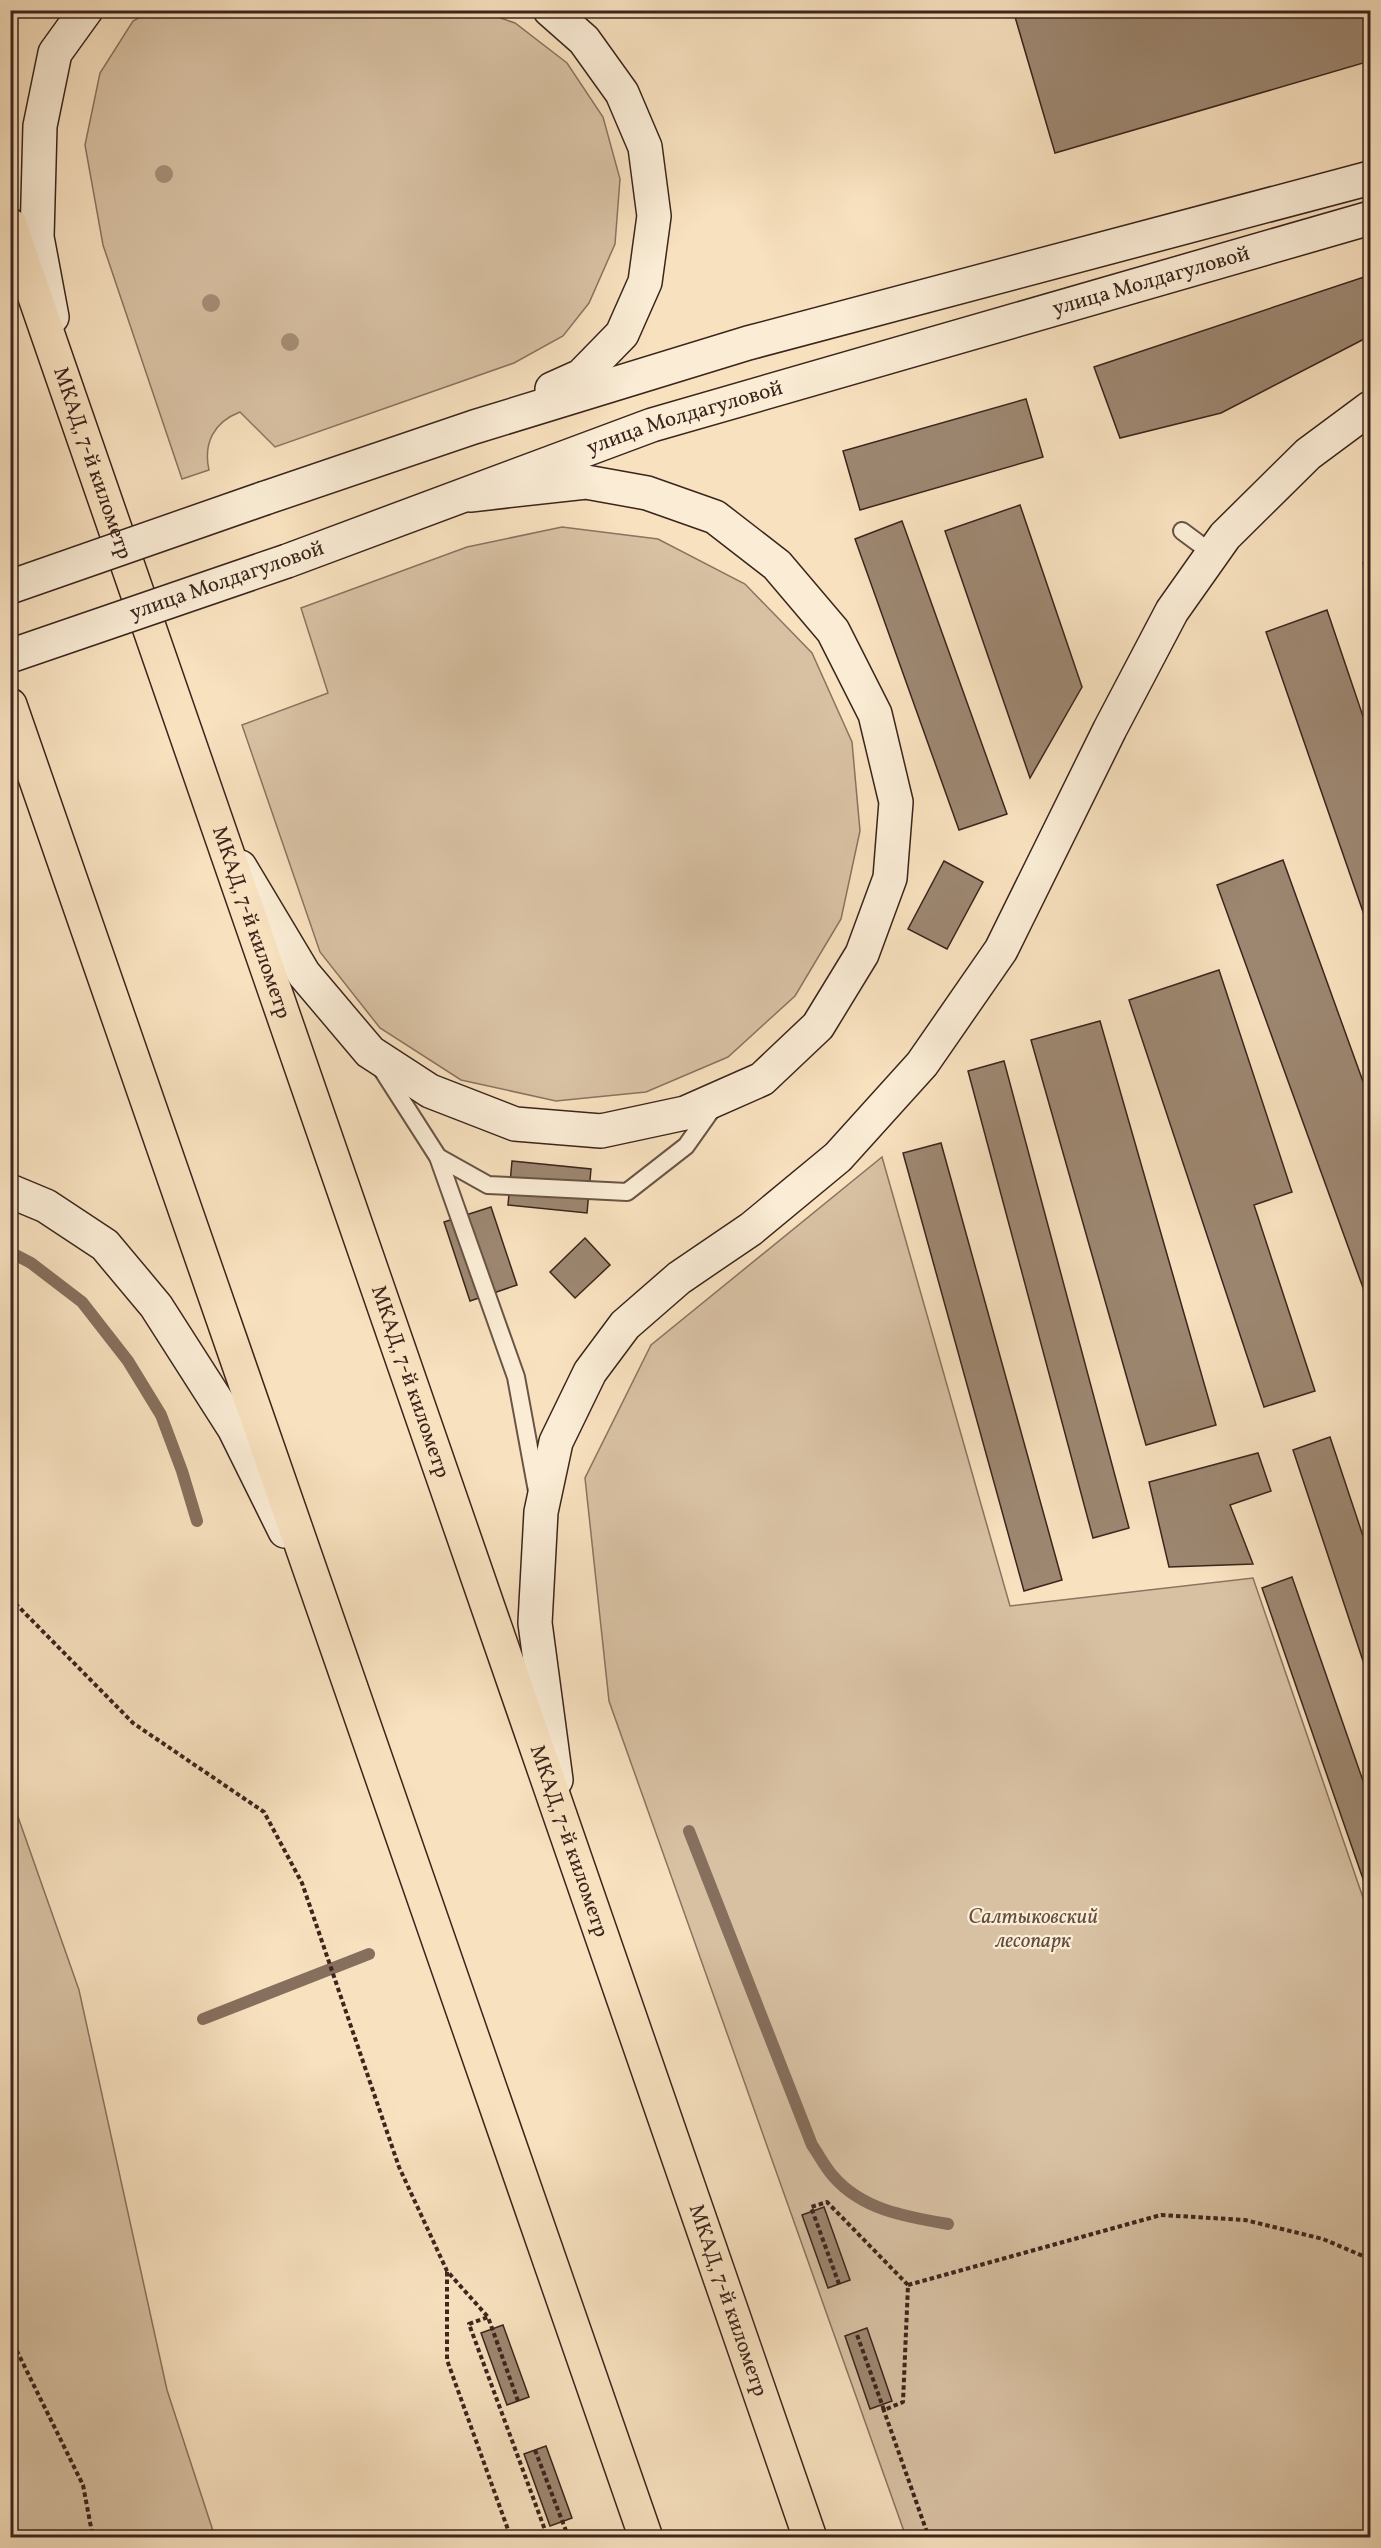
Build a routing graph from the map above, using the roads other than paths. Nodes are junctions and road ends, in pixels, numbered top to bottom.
1 (86, 10) edge
2 (550, 10) edge
3 (1371, 178) edge
4 (1371, 218) edge
5 (10, 225) edge
6 (65, 383) junction
7 (1371, 408) edge
8 (474, 426) junction
9 (470, 495) junction
10 (1182, 531) dead end
11 (1213, 554) junction
12 (10, 587) edge
13 (10, 656) edge
14 (10, 705) edge
15 (221, 834) junction
16 (370, 1052) junction
17 (720, 1097) junction
18 (438, 1157) junction
19 (10, 1191) edge
20 (541, 1512) junction
21 (323, 1608) junction
22 (562, 1820) junction
23 (646, 2538) edge
24 (810, 2538) edge

1 - 6 main road
2 - 8 main road
3 - 8 main road, улица Молдагуловой
4 - 9 main road, улица Молдагуловой
5 - 6 highway, МКАД, 7-й километр
6 - 15 highway, МКАД, 7-й километр
7 - 11 main road
8 - 12 main road, улица Молдагуловой, bridge
9 - 13 main road, улица Молдагуловой, bridge
9 - 17 main road
10 - 11 lane
11 - 20 main road
14 - 21 highway
15 - 16 main road
15 - 22 highway, МКАД, 7-й километр
16 - 17 main road
16 - 18 lane
17 - 18 lane
18 - 20 lane
19 - 21 main road
20 - 22 main road
21 - 23 highway
22 - 24 highway, МКАД, 7-й километр

